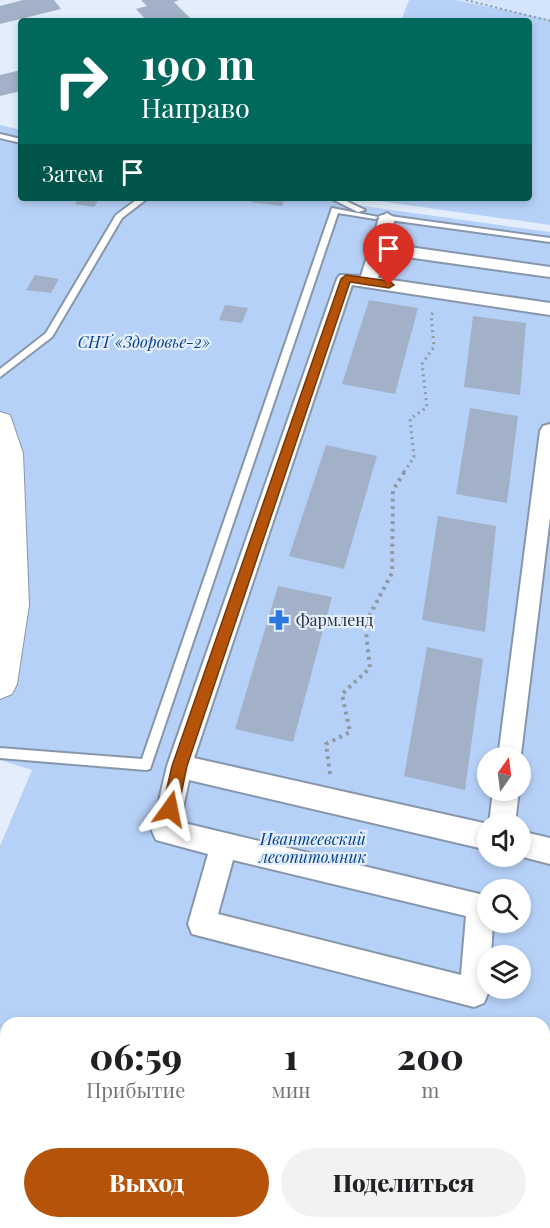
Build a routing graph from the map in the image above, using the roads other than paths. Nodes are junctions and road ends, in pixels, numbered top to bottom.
1 (0, 136) edge
2 (18, 140) edge
3 (140, 201) edge
4 (341, 201) edge
5 (381, 217) junction
6 (550, 240) edge
7 (378, 248) junction
8 (550, 272) edge
9 (368, 282) junction
10 (550, 309) edge
11 (0, 374) edge
12 (550, 431) edge
13 (2, 438) edge
14 (0, 684) edge
15 (511, 747) edge
16 (0, 753) edge
17 (179, 766) junction
18 (477, 834) edge
19 (224, 845) junction
20 (531, 847) edge
21 (550, 851) edge

1 - 2 lane
3 - 11 lane
4 - 5 lane
5 - 6 lane
5 - 7 street
5 - 16 lane
7 - 8 street
7 - 9 street
9 - 10 street
9 - 17 street
12 - 15 street
13 - 14 main road
17 - 18 street
17 - 19 street
19 - 19 street
20 - 21 street

